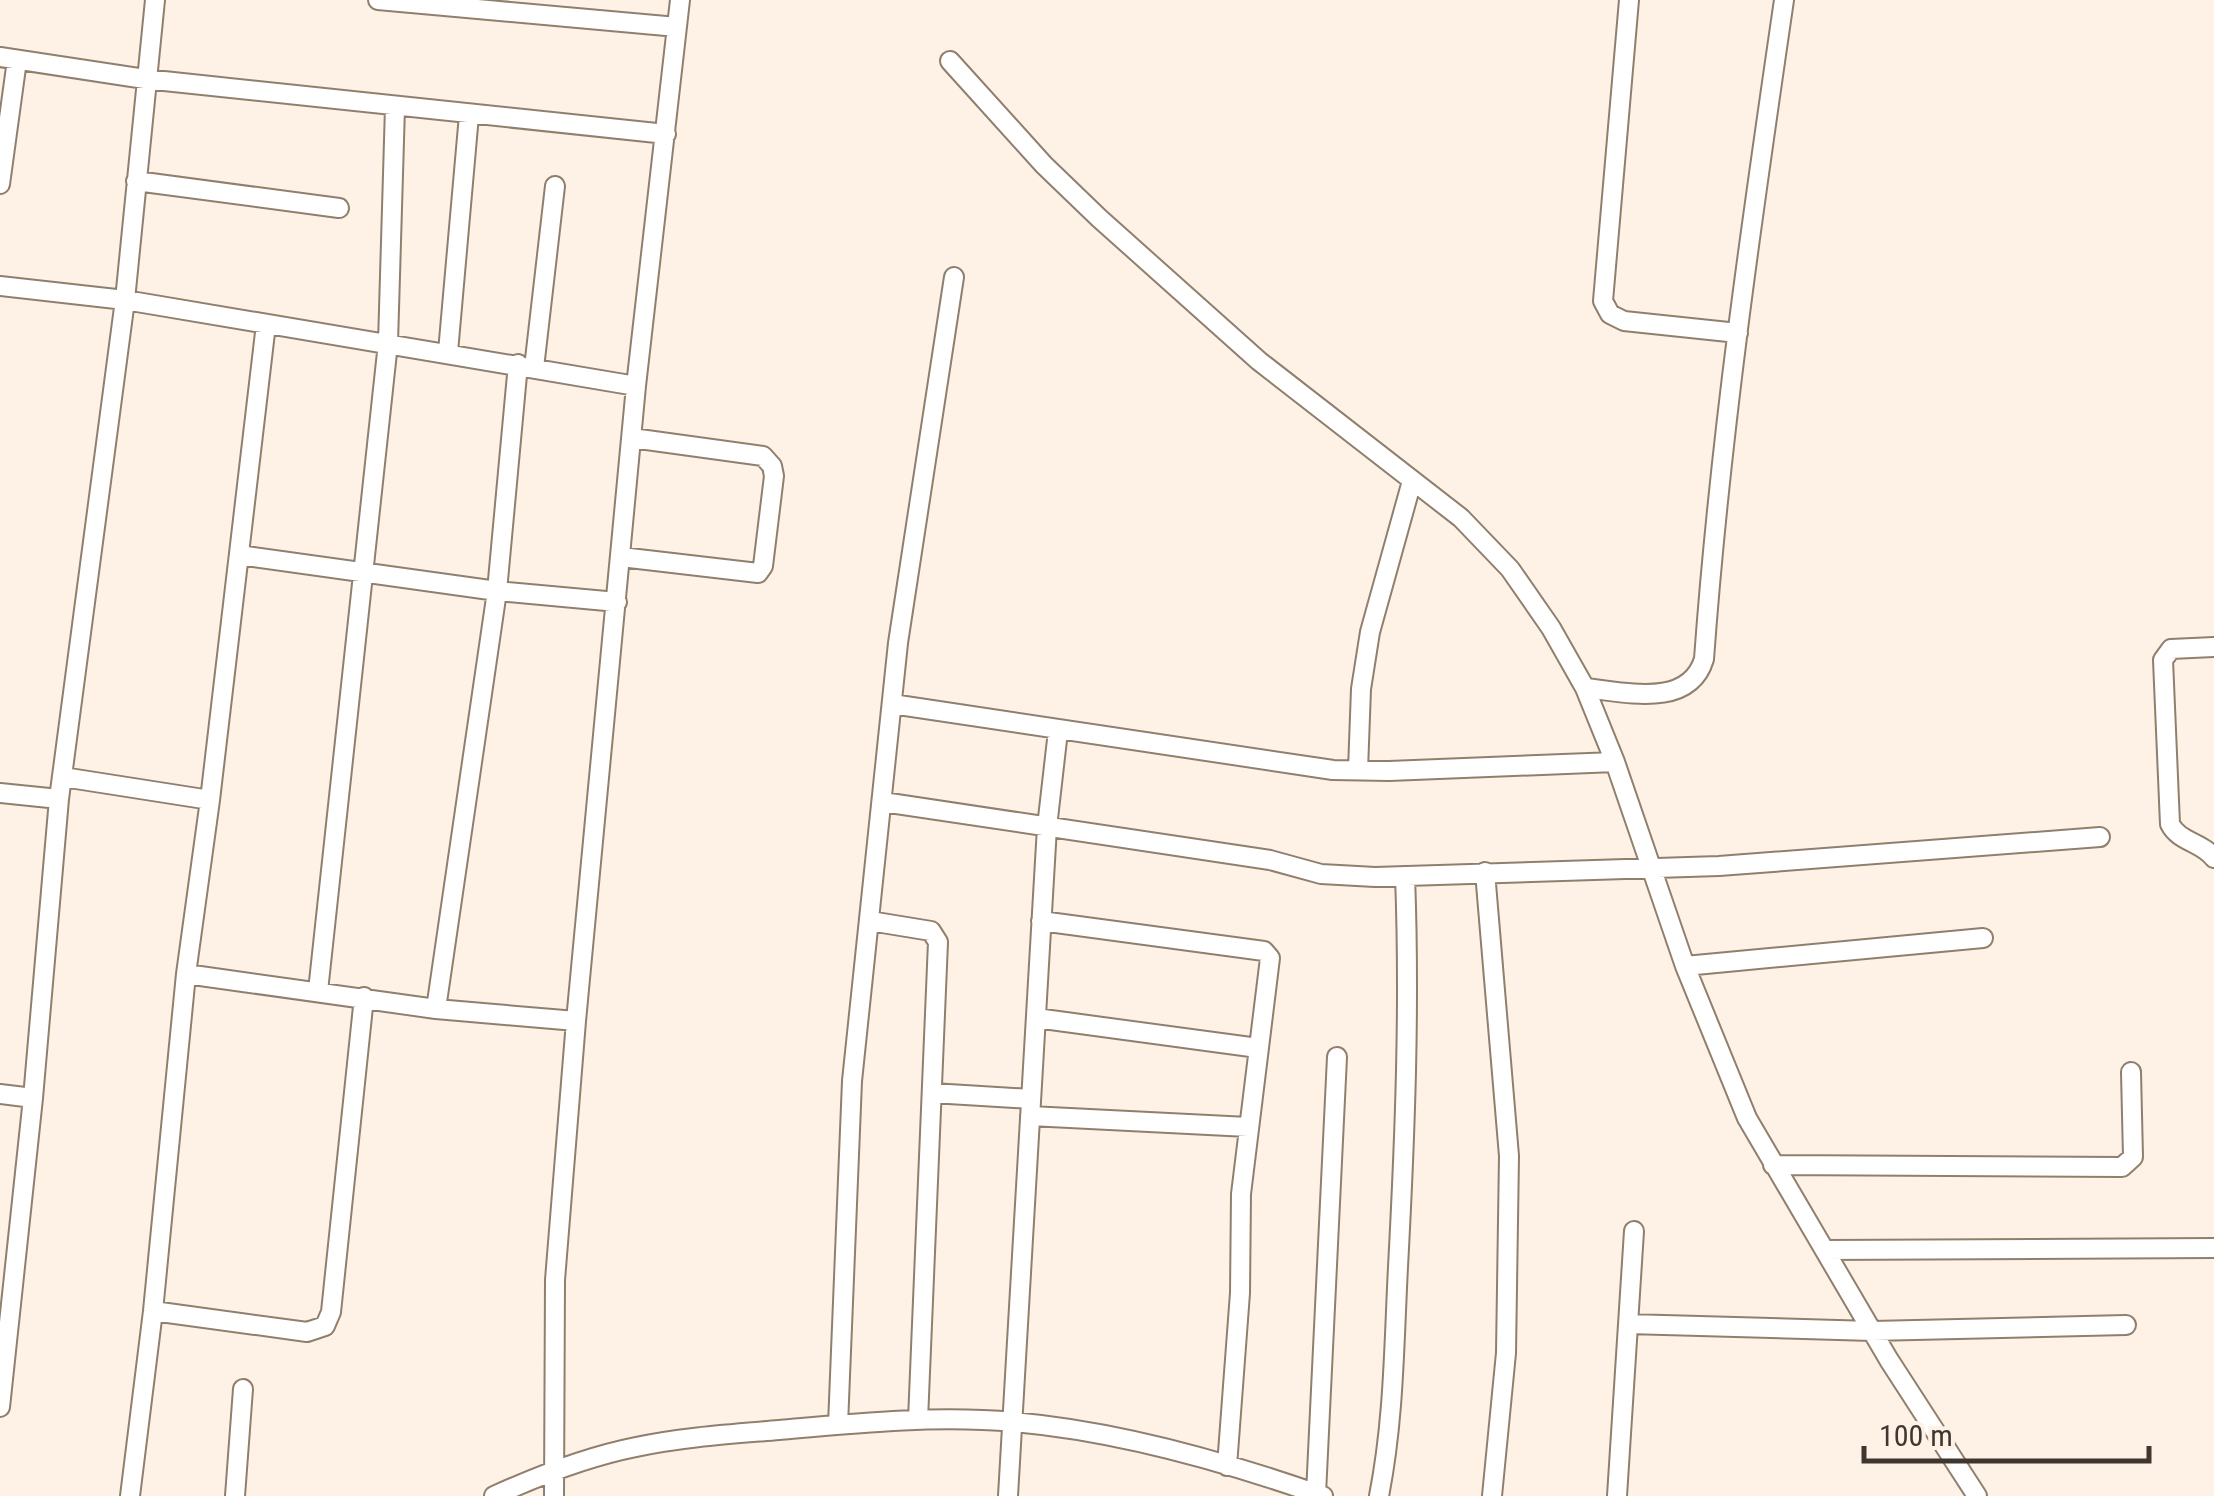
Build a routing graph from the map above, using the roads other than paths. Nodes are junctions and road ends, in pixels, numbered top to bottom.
1 (155, 0) edge
2 (378, 0) edge
3 (680, 0) edge
4 (1628, 0) edge
5 (1784, 0) edge
6 (677, 28) junction
7 (8, 58) edge
8 (950, 61) dead end
9 (145, 78) junction
10 (395, 107) junction
11 (470, 115) junction
12 (666, 134) junction
13 (136, 181) junction
14 (0, 184) edge
15 (555, 186) dead end
16 (339, 208) dead end
17 (954, 277) dead end
18 (0, 286) edge
19 (126, 300) junction
20 (266, 324) junction
21 (1738, 334) junction
22 (388, 343) junction
23 (448, 352) junction
24 (526, 366) junction
25 (636, 386) junction
26 (632, 438) junction
27 (1412, 481) junction
28 (239, 555) junction
29 (621, 557) junction
30 (364, 570) junction
31 (497, 592) junction
32 (617, 602) junction
33 (2214, 647) edge
34 (1585, 688) junction
35 (892, 704) junction
36 (1058, 730) junction
37 (1615, 762) junction
38 (1358, 770) junction
39 (63, 777) junction
40 (0, 793) edge
41 (59, 800) junction
42 (210, 800) junction
43 (883, 802) junction
44 (1047, 827) junction
45 (2100, 836) dead end
46 (2214, 858) edge
47 (1652, 866) junction
48 (1485, 872) junction
49 (1405, 876) junction
50 (1041, 921) junction
51 (870, 922) junction
52 (1983, 938) dead end
53 (1685, 966) junction
54 (186, 974) junction
55 (318, 991) junction
56 (364, 997) junction
57 (436, 1009) junction
58 (1036, 1018) junction
59 (576, 1021) junction
60 (1258, 1048) junction
61 (1337, 1057) dead end
62 (2132, 1072) dead end
63 (932, 1093) junction
64 (0, 1094) edge
65 (33, 1098) junction
66 (1030, 1108) junction
67 (1248, 1126) junction
68 (1773, 1165) junction
69 (1634, 1231) dead end
70 (2214, 1248) edge
71 (1826, 1250) junction
72 (153, 1311) junction
73 (1628, 1324) junction
74 (2126, 1324) dead end
75 (1872, 1331) junction
76 (243, 1390) dead end
77 (0, 1407) edge
78 (918, 1420) junction
79 (1012, 1422) junction
80 (838, 1425) junction
81 (1228, 1466) junction
82 (555, 1469) junction
83 (1319, 1495) edge
84 (130, 1496) edge
85 (235, 1496) edge
86 (494, 1496) edge
87 (554, 1496) edge
88 (1008, 1496) edge
89 (1379, 1496) edge
90 (1492, 1496) edge
91 (1617, 1496) edge
92 (1977, 1496) edge

1 - 9 street
2 - 6 street
3 - 6 street
4 - 21 street
5 - 21 street
6 - 12 street
7 - 9 street
7 - 14 street
8 - 27 street
9 - 10 street
9 - 13 street
10 - 11 street
10 - 22 street
11 - 12 street
11 - 23 street
12 - 25 street
13 - 16 street
13 - 19 street
15 - 24 street
17 - 35 street
18 - 19 street
19 - 20 street
19 - 39 street
20 - 22 street
20 - 28 street
21 - 34 street
22 - 23 street
22 - 30 street
23 - 24 street
24 - 25 street
24 - 31 street
25 - 26 street
26 - 29 street
26 - 29 street
27 - 34 street
27 - 38 street
28 - 30 street
28 - 42 street
29 - 32 street
30 - 31 street
30 - 55 street
31 - 32 street
31 - 57 street
32 - 59 street
33 - 46 street
34 - 37 street
35 - 36 street
35 - 43 street
36 - 38 street
36 - 44 street
37 - 38 street
37 - 47 street
39 - 41 street
39 - 42 street
40 - 41 street
41 - 65 street
42 - 54 street
43 - 44 street
43 - 51 street
44 - 49 street
44 - 50 street
45 - 47 street
47 - 48 street
47 - 53 street
48 - 49 street
48 - 90 street
49 - 89 street
50 - 58 street
50 - 60 street
51 - 63 street
51 - 80 street
52 - 53 street
53 - 68 street
54 - 55 street
54 - 72 street
55 - 56 street
56 - 57 street
56 - 72 street
57 - 59 street
58 - 60 street
58 - 66 street
59 - 82 street
60 - 67 street
61 - 83 street
62 - 68 street
63 - 66 street
63 - 78 street
64 - 65 street
65 - 77 street
66 - 67 street
66 - 79 street
67 - 81 street
68 - 71 street
69 - 73 street
70 - 71 street
71 - 75 street
72 - 84 street
73 - 75 street
73 - 91 street
74 - 75 street
75 - 92 street
76 - 85 street
78 - 79 street
78 - 80 street
79 - 81 street
79 - 88 street
80 - 82 street
81 - 83 street
82 - 86 street
82 - 87 street

